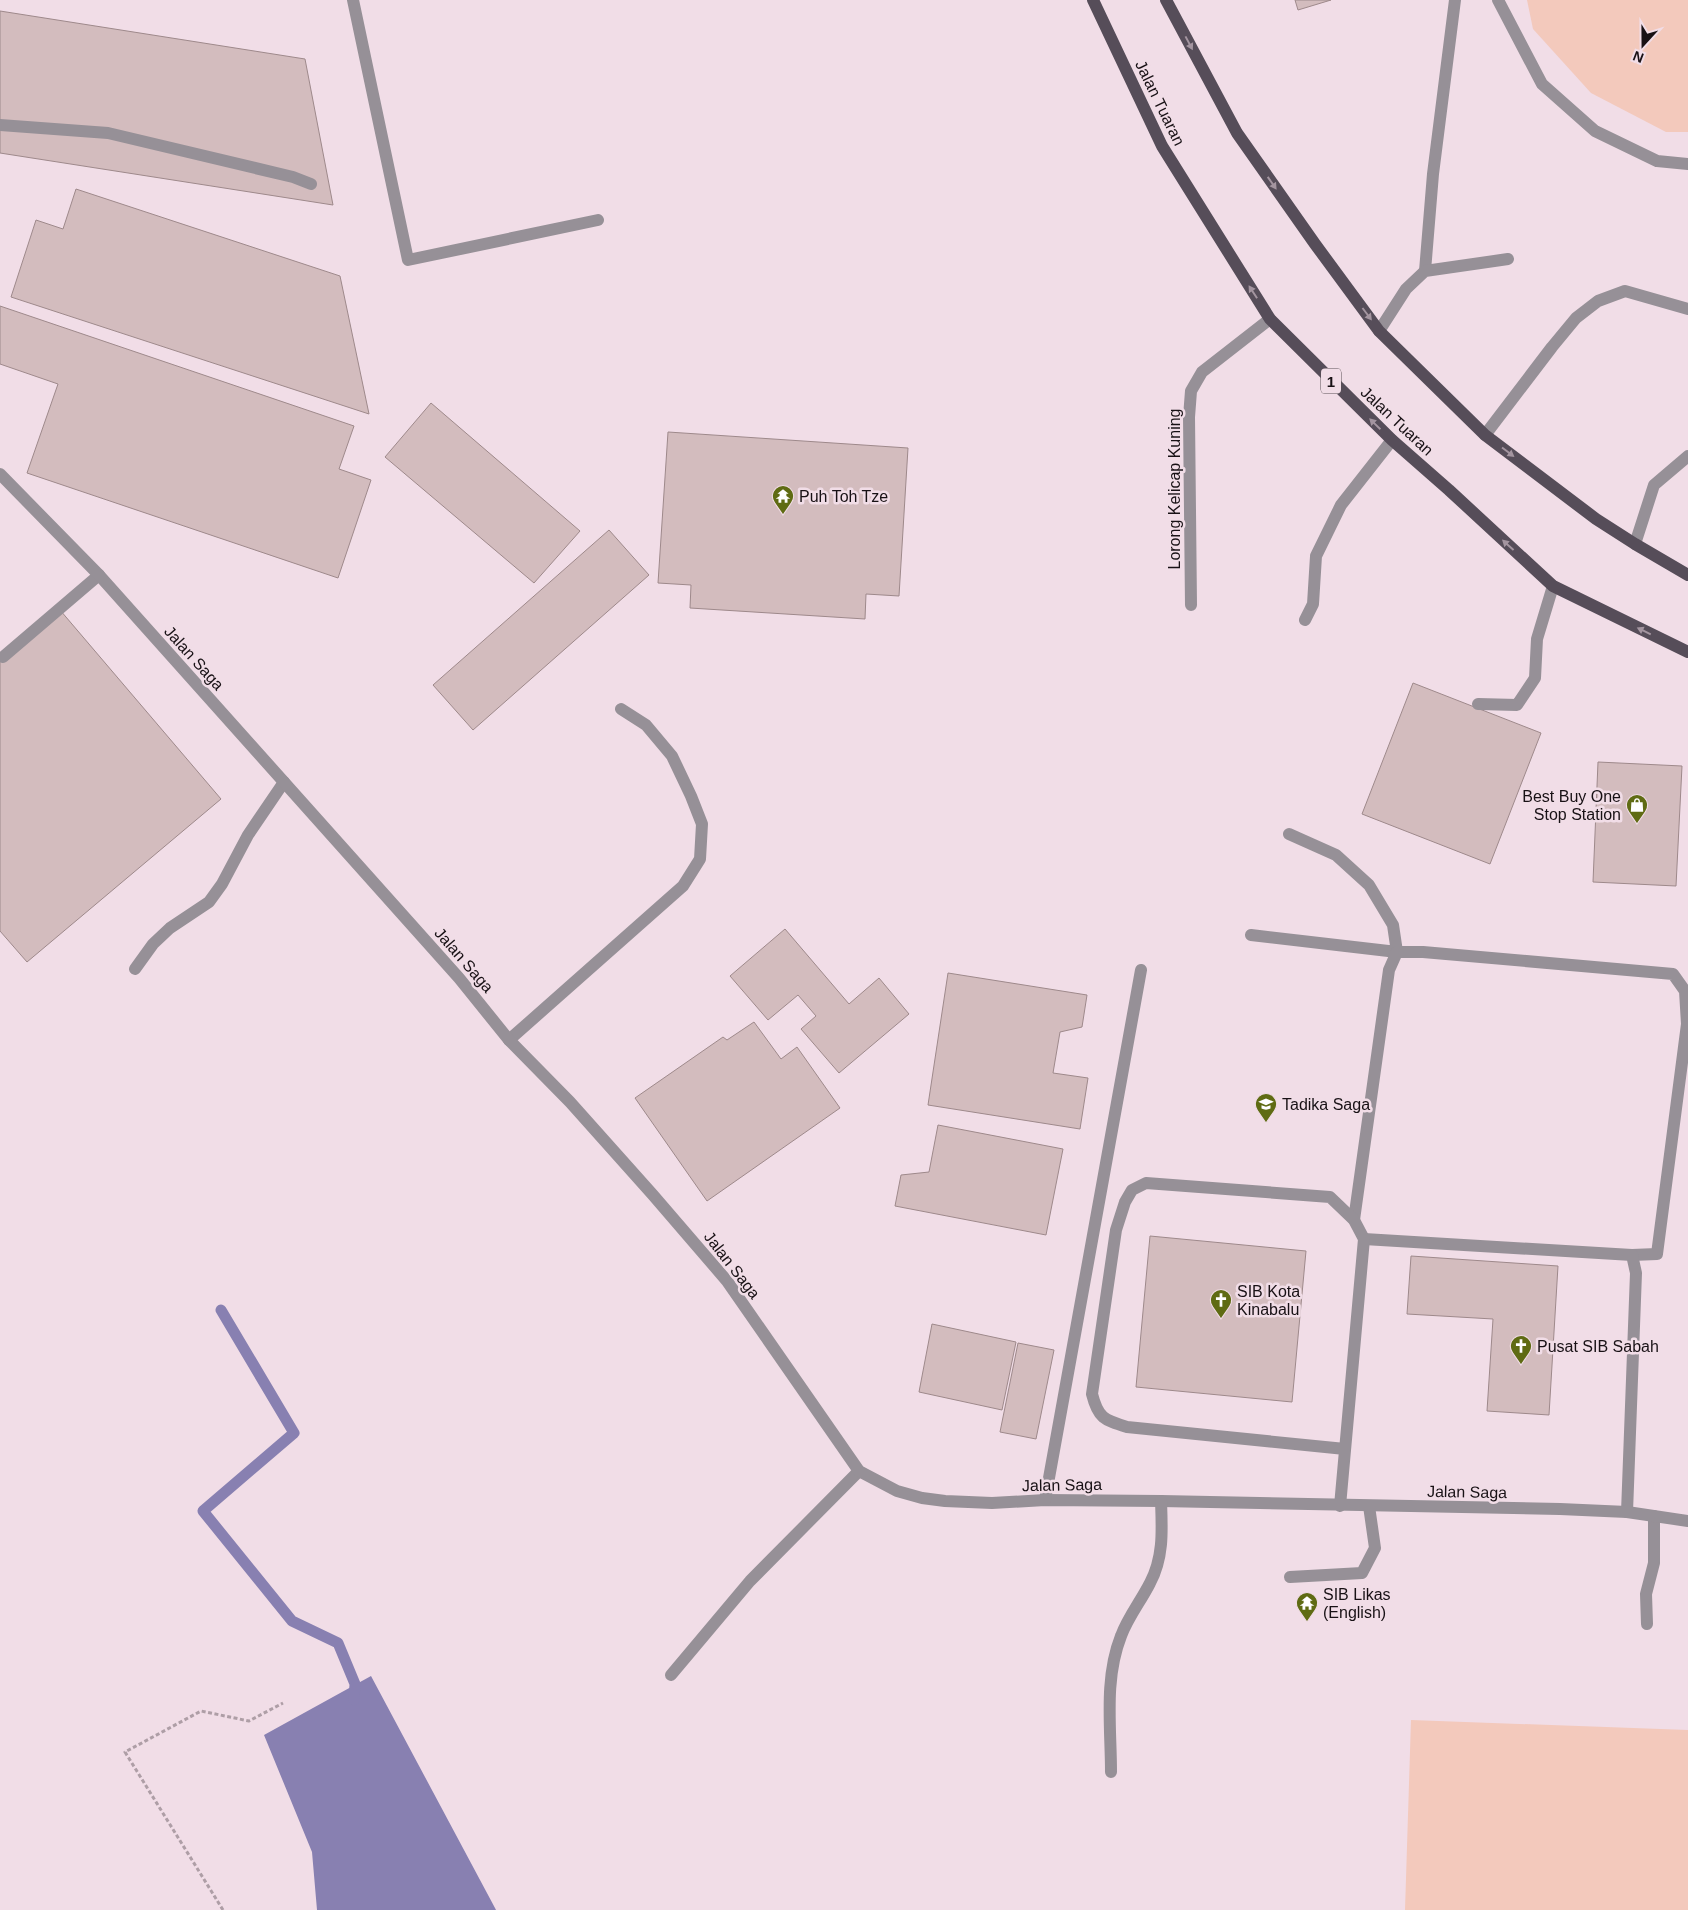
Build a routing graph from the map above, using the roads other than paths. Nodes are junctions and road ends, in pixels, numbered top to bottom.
1 (353, 0) edge
2 (1093, 0) edge
3 (1166, 0) edge
4 (1455, 0) edge
5 (1498, 0) edge
6 (0, 125) edge
7 (1688, 164) edge
8 (311, 184) dead end
9 (598, 220) dead end
10 (1508, 259) dead end
11 (1425, 271) junction
12 (1688, 309) edge
13 (1270, 319) junction
14 (1379, 331) junction
15 (1485, 435) junction
16 (1392, 440) junction
17 (1688, 456) edge
18 (0, 474) edge
19 (1635, 544) junction
20 (1688, 574) edge
21 (99, 575) junction
22 (1553, 586) junction
23 (1191, 605) dead end
24 (1305, 620) dead end
25 (1688, 652) edge
26 (2, 657) dead end
27 (1478, 704) dead end
28 (620, 709) dead end
29 (284, 782) junction
30 (1289, 834) dead end
31 (1251, 936) dead end
32 (1397, 952) junction
33 (135, 969) dead end
34 (1141, 970) dead end
35 (509, 1040) junction
36 (1354, 1220) junction
37 (1364, 1239) junction
38 (1632, 1255) junction
39 (1345, 1449) junction
40 (859, 1470) junction
41 (1045, 1500) junction
42 (1161, 1501) junction
43 (1340, 1506) junction
44 (1369, 1506) junction
45 (1627, 1512) junction
46 (1654, 1516) junction
47 (1688, 1521) edge
48 (1290, 1577) dead end
49 (1648, 1624) dead end
50 (672, 1675) dead end
51 (1112, 1772) dead end

1 - 9 street
13 -> 2 main road, Jalan Tuaran / 1
3 -> 14 main road
4 - 11 street
5 - 7 street
6 - 8 street
10 - 11 street
11 - 14 street
12 - 15 street
16 -> 13 main road, Jalan Tuaran / 1
13 - 23 street, Lorong Kelicap Kuning
14 - 15 main road
15 -> 19 main road
22 -> 16 main road, Jalan Tuaran / 1
16 - 24 street
17 - 19 street
18 - 21 street, Jalan Saga
19 - 20 main road
21 - 26 street
21 - 29 street, Jalan Saga
25 -> 22 main road, Jalan Tuaran / 1
22 - 27 street
28 - 35 street
29 - 33 street
29 - 35 street, Jalan Saga
30 - 32 street
31 - 32 street
32 - 36 street
32 - 38 street
34 - 41 street
35 - 40 street, Jalan Saga
36 - 37 street
36 - 39 street
37 - 38 street
37 - 39 street
38 - 45 street
39 - 43 street
40 - 41 street, Jalan Saga
40 - 50 street
41 - 42 street, Jalan Saga
42 - 43 street, Jalan Saga
42 - 51 street
43 - 44 street, Jalan Saga
44 - 45 street, Jalan Saga
44 - 48 street
45 - 46 street, Jalan Saga
46 - 47 street, Jalan Saga
46 - 49 street

